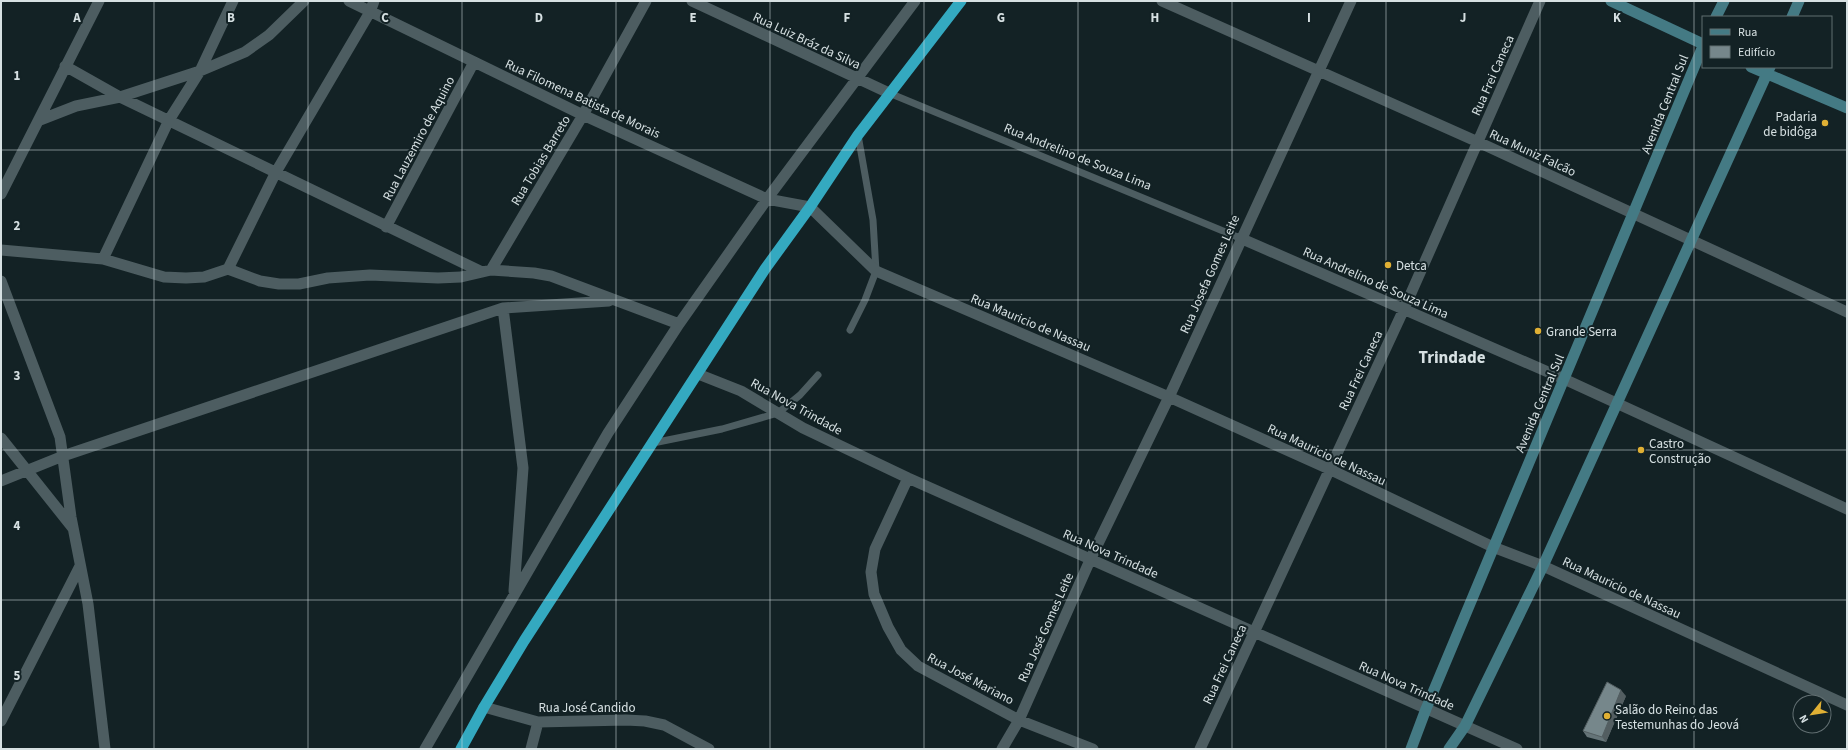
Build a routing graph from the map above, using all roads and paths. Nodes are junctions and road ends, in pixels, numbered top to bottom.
1 (99, 1) edge
2 (233, 1) edge
3 (304, 1) edge
4 (349, 1) edge
5 (374, 1) edge
6 (646, 1) edge
7 (692, 1) edge
8 (915, 1) edge
9 (961, 1) edge
10 (1162, 1) edge
11 (1350, 1) edge
12 (1540, 1) edge
13 (1611, 1) edge
14 (1724, 1) edge
15 (1799, 1) edge
16 (370, 12) junction
17 (1716, 16) edge
18 (1792, 16) edge
19 (1702, 45) edge
20 (1702, 47) edge
21 (474, 62) junction
22 (65, 66) junction
23 (1755, 68) edge
24 (200, 71) junction
25 (1319, 71) junction
26 (1768, 71) edge
27 (858, 79) junction
28 (889, 93) junction
29 (120, 97) junction
30 (1847, 108) edge
31 (583, 115) junction
32 (40, 120) junction
33 (169, 120) junction
34 (858, 135) junction
35 (1478, 142) junction
36 (276, 172) junction
37 (1, 194) edge
38 (767, 199) junction
39 (810, 208) junction
40 (1634, 213) junction
41 (386, 227) junction
42 (1240, 238) junction
43 (1690, 240) junction
44 (1, 250) edge
45 (103, 259) junction
46 (228, 269) junction
47 (876, 270) junction
48 (487, 271) junction
49 (1, 281) edge
50 (614, 300) junction
51 (503, 308) junction
52 (1404, 309) junction
53 (1847, 312) edge
54 (679, 324) junction
55 (850, 330) dead end
56 (698, 374) junction
57 (818, 375) dead end
58 (1564, 379) junction
59 (1169, 396) junction
60 (1616, 403) junction
61 (778, 412) junction
62 (1, 438) edge
63 (653, 443) junction
64 (63, 456) junction
65 (1329, 469) junction
66 (27, 470) junction
67 (908, 478) junction
68 (1, 481) edge
69 (1847, 509) edge
70 (73, 530) junction
71 (1493, 547) junction
72 (1091, 558) junction
73 (80, 566) junction
74 (1544, 566) junction
75 (514, 595) junction
76 (1254, 633) junction
77 (1847, 705) edge
78 (484, 707) junction
79 (1426, 709) junction
80 (1019, 720) junction
81 (1, 721) edge
82 (538, 722) junction
83 (1465, 726) junction
84 (105, 749) edge
85 (425, 749) edge
86 (461, 749) edge
87 (531, 749) edge
88 (709, 749) edge
89 (1002, 749) edge
90 (1093, 749) edge
91 (1200, 749) edge
92 (1411, 749) edge
93 (1449, 749) edge
94 (1517, 749) edge

1 - 22 street
2 - 24 street
3 - 24 street
4 - 16 street, Rua Filomena Batista de Morais
5 - 16 street
6 - 31 street, Rua Tobias Barreto
7 - 27 street, Rua Luiz Bráz da Silva
8 - 27 street
9 - 28 highway
10 - 25 street, Rua Muniz Falcão
11 - 25 street, Rua Josefa Gomes Leite
12 - 35 street, Rua Frei Caneca
13 - 19 main road
14 - 17 main road
15 - 18 main road
16 - 21 street, Rua Filomena Batista de Morais
16 - 36 street
20 - 40 main road, Avenida Central Sul
21 - 31 street, Rua Filomena Batista de Morais
21 - 41 street, Rua Lauzemiro de Aquino
22 - 29 street
22 - 32 street
23 - 26 main road
24 - 29 street
24 - 33 street
25 - 35 street, Rua Muniz Falcão
25 - 42 street, Rua Josefa Gomes Leite
26 - 30 main road
26 - 43 main road
27 - 28 street, Rua Luiz Bráz da Silva
27 - 38 street
28 - 34 highway
28 - 42 lane, Rua Andrelino de Souza Lima
29 - 32 street
29 - 33 street
31 - 38 street, Rua Filomena Batista de Morais
31 - 48 street, Rua Tobias Barreto
32 - 37 street
33 - 36 street
33 - 45 street
34 - 39 highway
34 - 47 lane
35 - 40 street, Rua Muniz Falcão
35 - 52 street, Rua Frei Caneca
36 - 41 street
36 - 46 street
38 - 39 street, Rua Filomena Batista de Morais
38 - 54 street
39 - 47 street, Rua Mauricio de Nassau
39 - 56 highway
40 - 43 street, Rua Muniz Falcão
40 - 58 main road, Avenida Central Sul
41 - 48 street
42 - 52 street, Rua Andrelino de Souza Lima
42 - 59 street, Rua Josefa Gomes Leite
43 - 53 street, Rua Muniz Falcão
43 - 60 main road
44 - 45 street
45 - 46 street
46 - 48 street
47 - 55 lane
47 - 59 street, Rua Mauricio de Nassau
48 - 50 street
49 - 64 street
50 - 51 street
50 - 54 street
51 - 64 street
51 - 75 street
52 - 58 street, Rua Andrelino de Souza Lima
52 - 65 street, Rua Frei Caneca
54 - 75 street
56 - 61 street, Rua Nova Trindade
56 - 63 highway
57 - 61 lane
58 - 60 street, Rua Andrelino de Souza Lima
58 - 71 main road, Avenida Central Sul
59 - 65 street, Rua Mauricio de Nassau
59 - 72 street, Rua Josefa Gomes Leite
60 - 69 street, Rua Andrelino de Souza Lima
60 - 74 main road
61 - 63 lane
61 - 67 street, Rua Nova Trindade
62 - 66 street
63 - 78 highway
64 - 66 street
64 - 70 street
65 - 71 street, Rua Mauricio de Nassau
65 - 76 street, Rua Frei Caneca
66 - 68 street
66 - 70 street
67 - 72 street, Rua Nova Trindade
67 - 80 street, Rua José Mariano
70 - 73 street
71 - 74 street, Rua Mauricio de Nassau
71 - 79 main road, Avenida Central Sul
72 - 76 street, Rua Nova Trindade
72 - 80 street, Rua José Gomes Leite
73 - 81 street
73 - 84 street
74 - 77 street, Rua Mauricio de Nassau
74 - 83 main road
75 - 85 street
76 - 79 street, Rua Nova Trindade
76 - 91 street, Rua Frei Caneca
78 - 82 street, Rua José Candido
78 - 86 highway
79 - 83 street, Rua Nova Trindade
79 - 92 main road, Avenida Central Sul
80 - 89 street, Rua José Gomes Leite
80 - 90 street, Rua José Mariano
82 - 87 street
82 - 88 street, Rua José Candido
83 - 93 main road
83 - 94 street, Rua Nova Trindade

